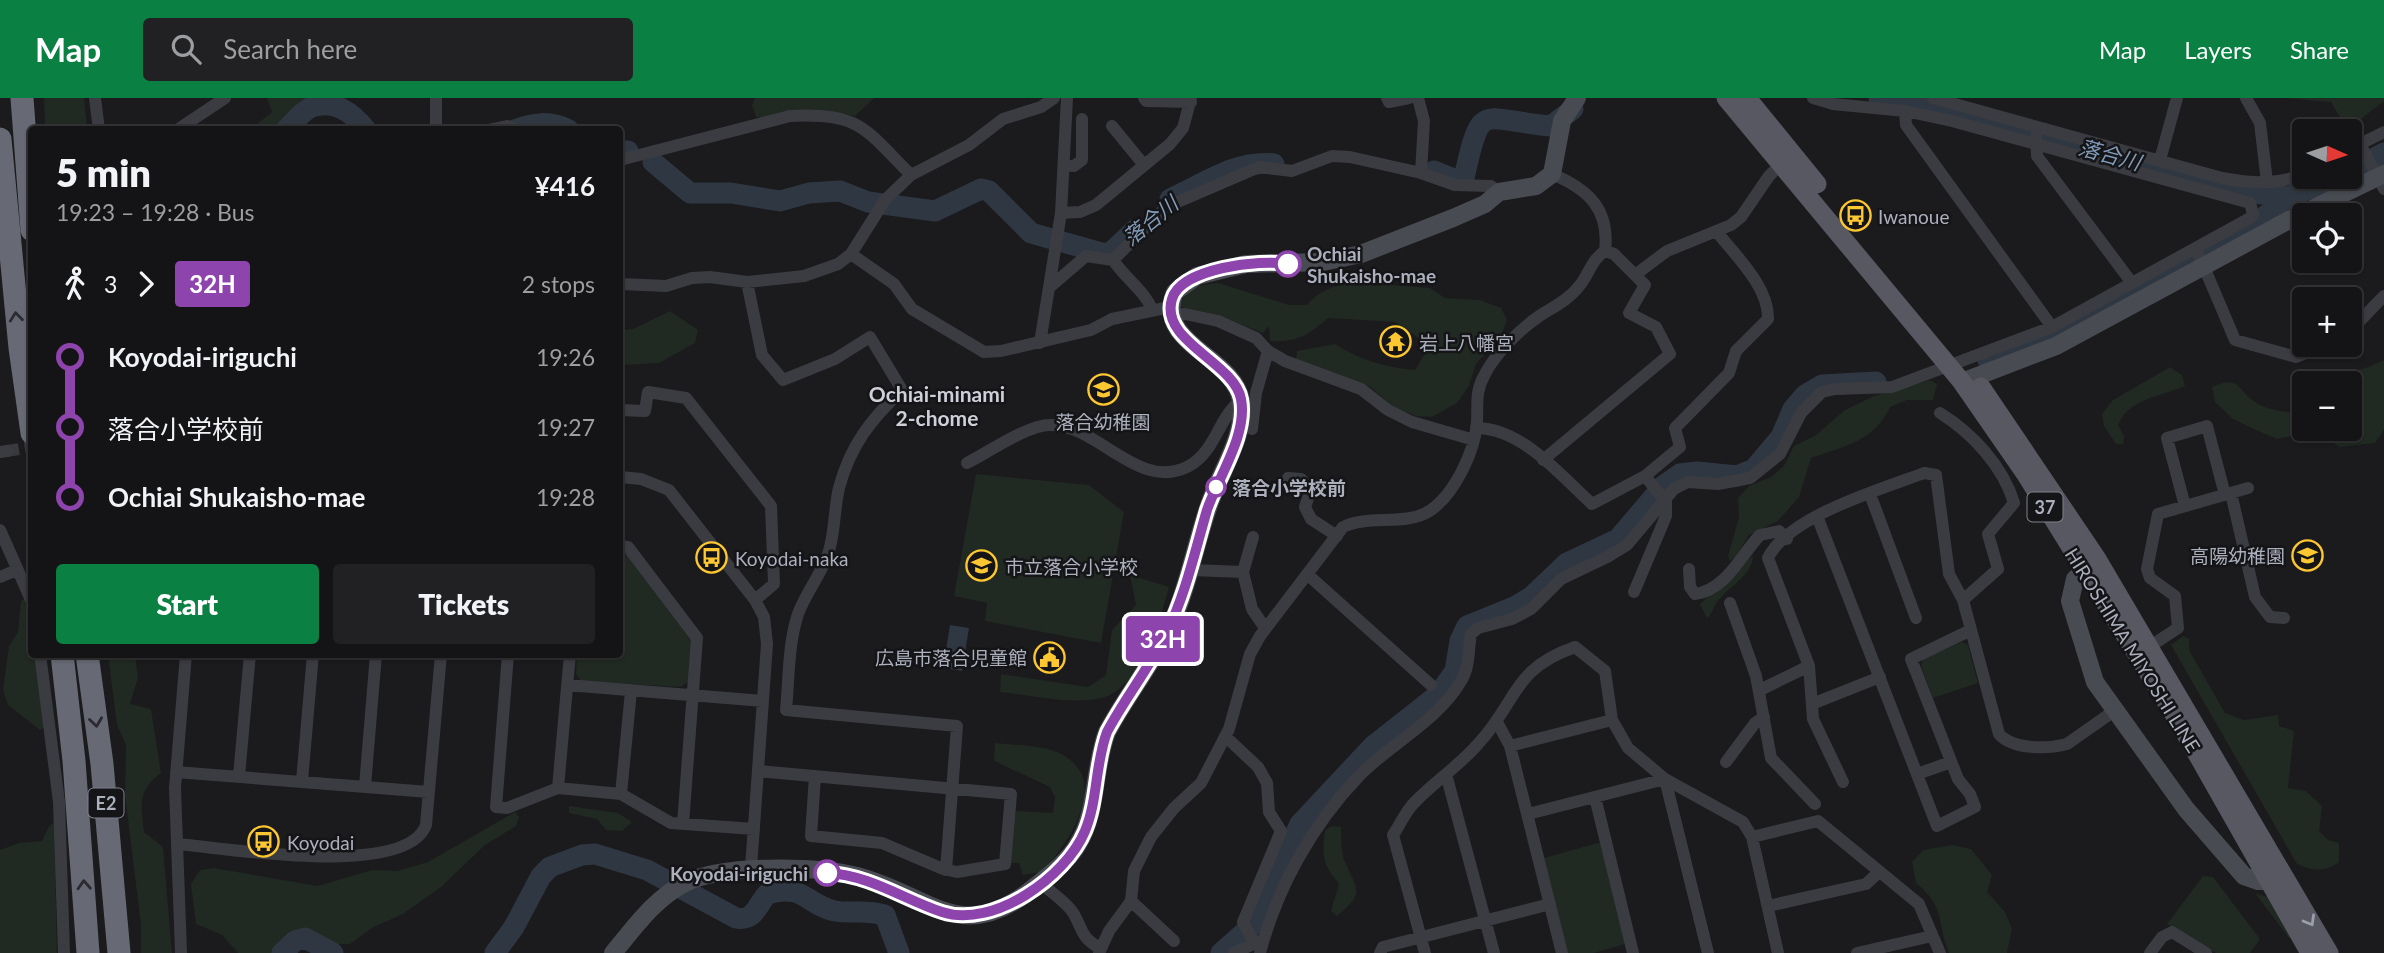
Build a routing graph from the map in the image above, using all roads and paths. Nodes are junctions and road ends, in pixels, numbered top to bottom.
1 (22, 98) edge
2 (95, 98) edge
3 (225, 98) edge
4 (436, 98) edge
5 (1054, 98) edge
6 (1067, 98) edge
7 (1144, 98) edge
8 (1387, 98) edge
9 (1409, 98) edge
10 (1418, 98) edge
11 (1577, 98) edge
12 (1813, 98) edge
13 (1933, 98) edge
14 (1990, 98) edge
15 (2178, 98) edge
16 (2246, 98) edge
17 (1191, 100) edge
18 (1737, 100) edge
19 (1905, 111) junction
20 (1986, 112) junction
21 (1082, 119) dead end
22 (98, 126) edge
23 (183, 126) edge
24 (436, 126) edge
25 (1112, 126) dead end
26 (2384, 132) edge
27 (2036, 134) junction
28 (0, 139) edge
29 (2362, 146) edge
30 (2362, 153) edge
31 (623, 159) edge
32 (2160, 160) junction
33 (1783, 163) junction
34 (1144, 165) junction
35 (1064, 166) junction
36 (1421, 173) junction
37 (1552, 174) junction
38 (911, 175) junction
39 (28, 177) edge
40 (2380, 178) edge
41 (2292, 179) edge
42 (2267, 183) junction
43 (1499, 192) junction
44 (1061, 213) junction
45 (1716, 232) junction
46 (2196, 248) junction
47 (1605, 251) junction
48 (851, 254) junction
49 (1113, 260) junction
50 (2206, 265) junction
51 (1635, 275) junction
52 (747, 282) junction
53 (2132, 282) junction
54 (623, 284) edge
55 (1050, 287) junction
56 (2384, 296) edge
57 (1165, 311) junction
58 (2362, 319) edge
59 (2052, 327) junction
60 (1040, 342) junction
61 (1268, 351) junction
62 (2292, 356) edge
63 (1955, 363) junction
64 (1968, 379) junction
65 (1246, 396) junction
66 (28, 403) edge
67 (623, 410) edge
68 (1940, 413) dead end
69 (1252, 429) dead end
70 (1475, 434) junction
71 (1543, 460) junction
72 (967, 463) dead end
73 (1644, 476) junction
74 (623, 477) edge
75 (1288, 478) dead end
76 (2016, 478) junction
77 (2248, 488) dead end
78 (1870, 494) junction
79 (2228, 494) junction
80 (1661, 496) junction
81 (2185, 506) junction
82 (1816, 516) junction
83 (0, 530) edge
84 (1336, 536) junction
85 (1254, 537) dead end
86 (1787, 539) junction
87 (623, 546) edge
88 (2090, 564) junction
89 (1689, 569) dead end
90 (17, 570) junction
91 (1191, 570) junction
92 (1243, 572) junction
93 (1307, 574) junction
94 (0, 577) edge
95 (1634, 592) dead end
96 (28, 593) edge
97 (755, 600) junction
98 (1963, 600) junction
99 (1730, 603) dead end
100 (1916, 618) dead end
101 (2284, 618) dead end
102 (1265, 628) junction
103 (1971, 630) junction
104 (2149, 647) junction
105 (41, 658) edge
106 (62, 658) edge
107 (88, 658) edge
108 (186, 658) edge
109 (250, 658) edge
110 (313, 658) edge
111 (376, 658) edge
112 (441, 658) edge
113 (508, 658) edge
114 (569, 658) edge
115 (1810, 666) junction
116 (1880, 677) junction
117 (567, 685) junction
118 (1431, 685) dead end
119 (1760, 690) junction
120 (631, 691) junction
121 (693, 695) junction
122 (763, 701) junction
123 (1812, 704) junction
124 (2114, 711) junction
125 (1764, 717) junction
126 (1612, 720) junction
127 (1497, 722) junction
128 (1225, 736) junction
129 (1510, 746) junction
130 (1726, 762) dead end
131 (1951, 762) junction
132 (758, 771) junction
133 (176, 772) junction
134 (1446, 774) junction
135 (1917, 774) junction
136 (239, 776) junction
137 (815, 776) junction
138 (1665, 779) junction
139 (302, 781) junction
140 (1843, 782) dead end
141 (365, 786) junction
142 (558, 788) junction
143 (952, 789) junction
144 (429, 792) junction
145 (621, 794) junction
146 (1595, 797) junction
147 (1815, 804) dead end
148 (1528, 814) junction
149 (683, 824) junction
150 (754, 829) junction
151 (1752, 837) junction
152 (177, 844) junction
153 (751, 869) junction
154 (946, 870) junction
155 (1879, 873) junction
156 (2270, 881) junction
157 (1040, 883) junction
158 (1131, 901) junction
159 (1550, 904) junction
160 (1768, 906) junction
161 (1485, 921) junction
162 (1932, 936) junction
163 (1421, 937) junction
164 (1255, 940) edge
165 (1174, 941) dead end
166 (1100, 951) edge
167 (64, 953) edge
168 (88, 953) edge
169 (119, 953) edge
170 (181, 953) edge
171 (613, 953) edge
172 (1234, 953) edge
173 (1380, 953) edge
174 (1425, 953) edge
175 (1494, 953) edge
176 (1562, 953) edge
177 (1633, 953) edge
178 (1707, 953) edge
179 (1778, 953) edge
180 (1857, 953) edge
181 (1940, 953) edge
182 (2150, 953) edge
183 (2206, 953) edge
184 (2310, 953) edge
185 (2329, 953) edge

1 - 39 highway
2 - 22 street
3 - 23 street
4 - 24 street
5 - 38 street
6 - 35 street
7 - 17 street
8 - 9 street
10 - 36 street
11 - 37 street
12 - 19 street
13 - 20 street
14 - 20 street
15 - 32 street
16 - 42 street
17 - 34 street
18 - 33 main road, HIROSHIMA MIYOSHI LINE / 37
18 - 63 main road, HIROSHIMA MIYOSHI LINE / 37
19 - 27 street
19 - 59 street
20 - 27 street
21 - 35 street
25 - 34 street
26 - 29 street
27 - 32 street
27 - 46 street
27 - 53 street
66 -> 28 highway
30 - 40 street
31 - 38 street
32 - 42 street
33 - 45 street
33 - 63 main road, HIROSHIMA MIYOSHI LINE / 37
34 - 44 street
35 - 44 street
36 - 43 street
36 - 49 street
37 - 43 street
37 - 47 street
38 - 48 street
40 - 50 street
41 - 42 street
43 - 57 street
44 - 55 street
45 - 51 street
45 - 73 street
46 - 50 street
46 - 53 street
47 - 51 street
47 - 70 street
48 - 52 street
48 - 60 street
49 - 55 street
49 - 57 street
50 - 62 street
50 - 64 street
51 - 71 street
52 - 54 street
52 - 143 street
53 - 59 street
55 - 60 street
56 - 58 street
57 - 60 street
57 - 61 street
57 - 65 street
59 - 63 street
61 - 65 street
61 - 70 street
63 - 64 main road, HIROSHIMA MIYOSHI LINE / 37
63 - 80 street
64 - 76 main road, HIROSHIMA MIYOSHI LINE / 37
64 - 88 main road, HIROSHIMA MIYOSHI LINE / 37
65 - 69 street
65 - 72 street
65 - 91 street
67 - 97 street
68 - 76 street
70 - 71 street
70 - 84 street
71 - 73 street
73 - 80 street
74 - 97 street
75 - 84 street
76 - 88 main road, HIROSHIMA MIYOSHI LINE / 37
76 - 98 street
77 - 79 street
78 - 82 street
78 - 98 street
78 - 100 street
79 - 81 street
79 - 81 street
79 - 101 street
80 - 95 street
80 - 164 street
81 - 104 street
82 - 86 street
82 - 116 street
83 - 90 street
84 - 93 street
85 - 92 street
86 - 89 street
86 - 115 street
87 - 121 street
88 - 104 main road, HIROSHIMA MIYOSHI LINE / 37
88 - 124 street
88 - 156 main road, HIROSHIMA MIYOSHI LINE / 37
90 - 94 street
90 - 96 street
91 - 92 street
91 - 157 street
92 - 102 street
93 - 102 street
93 - 118 street
97 - 122 street
98 - 103 street
99 - 119 street
102 - 128 street
103 - 124 street
103 - 131 street
104 -> 185 main road, HIROSHIMA MIYOSHI LINE / 37
105 - 167 street
168 -> 106 highway, E2
107 -> 169 highway, E2
108 - 133 street
109 - 136 street
110 - 139 street
111 - 141 street
112 - 144 street
113 - 142 street
114 - 117 street
115 - 119 street
115 - 123 street
116 - 123 street
116 - 135 street
117 - 120 street
117 - 142 street
119 - 125 street
120 - 121 street
120 - 145 street
121 - 122 street
121 - 149 street
122 - 132 street
123 - 140 street
124 - 156 street
125 - 130 street
125 - 147 street
126 - 127 street
126 - 129 street
126 - 138 street
127 - 129 street
127 - 134 street
128 - 158 street
128 - 164 street
129 - 148 street
131 - 135 street
131 - 135 street
132 - 137 street
132 - 150 street
133 - 136 street
133 - 152 street
134 - 161 street
134 - 163 street
136 - 139 street
137 - 143 street
137 - 154 street
138 - 146 street
138 - 151 street
138 - 178 street
139 - 141 street
141 - 144 street
142 - 145 street
143 - 154 street
143 - 154 street
144 - 152 street
145 - 149 street
146 - 148 street
146 - 177 street
148 - 159 street
149 - 150 street
150 - 153 street
151 - 155 street
151 - 160 street
152 - 170 street
153 - 157 street
153 - 171 street
155 - 160 street
155 - 162 street
156 - 184 main road, HIROSHIMA MIYOSHI LINE / 37
157 - 166 street
158 - 165 street
158 - 166 street
159 - 161 street
159 - 176 street
160 - 179 street
161 - 163 street
161 - 175 street
162 - 180 street
162 - 181 street
163 - 173 street
163 - 174 street
164 - 172 street
182 - 183 street

